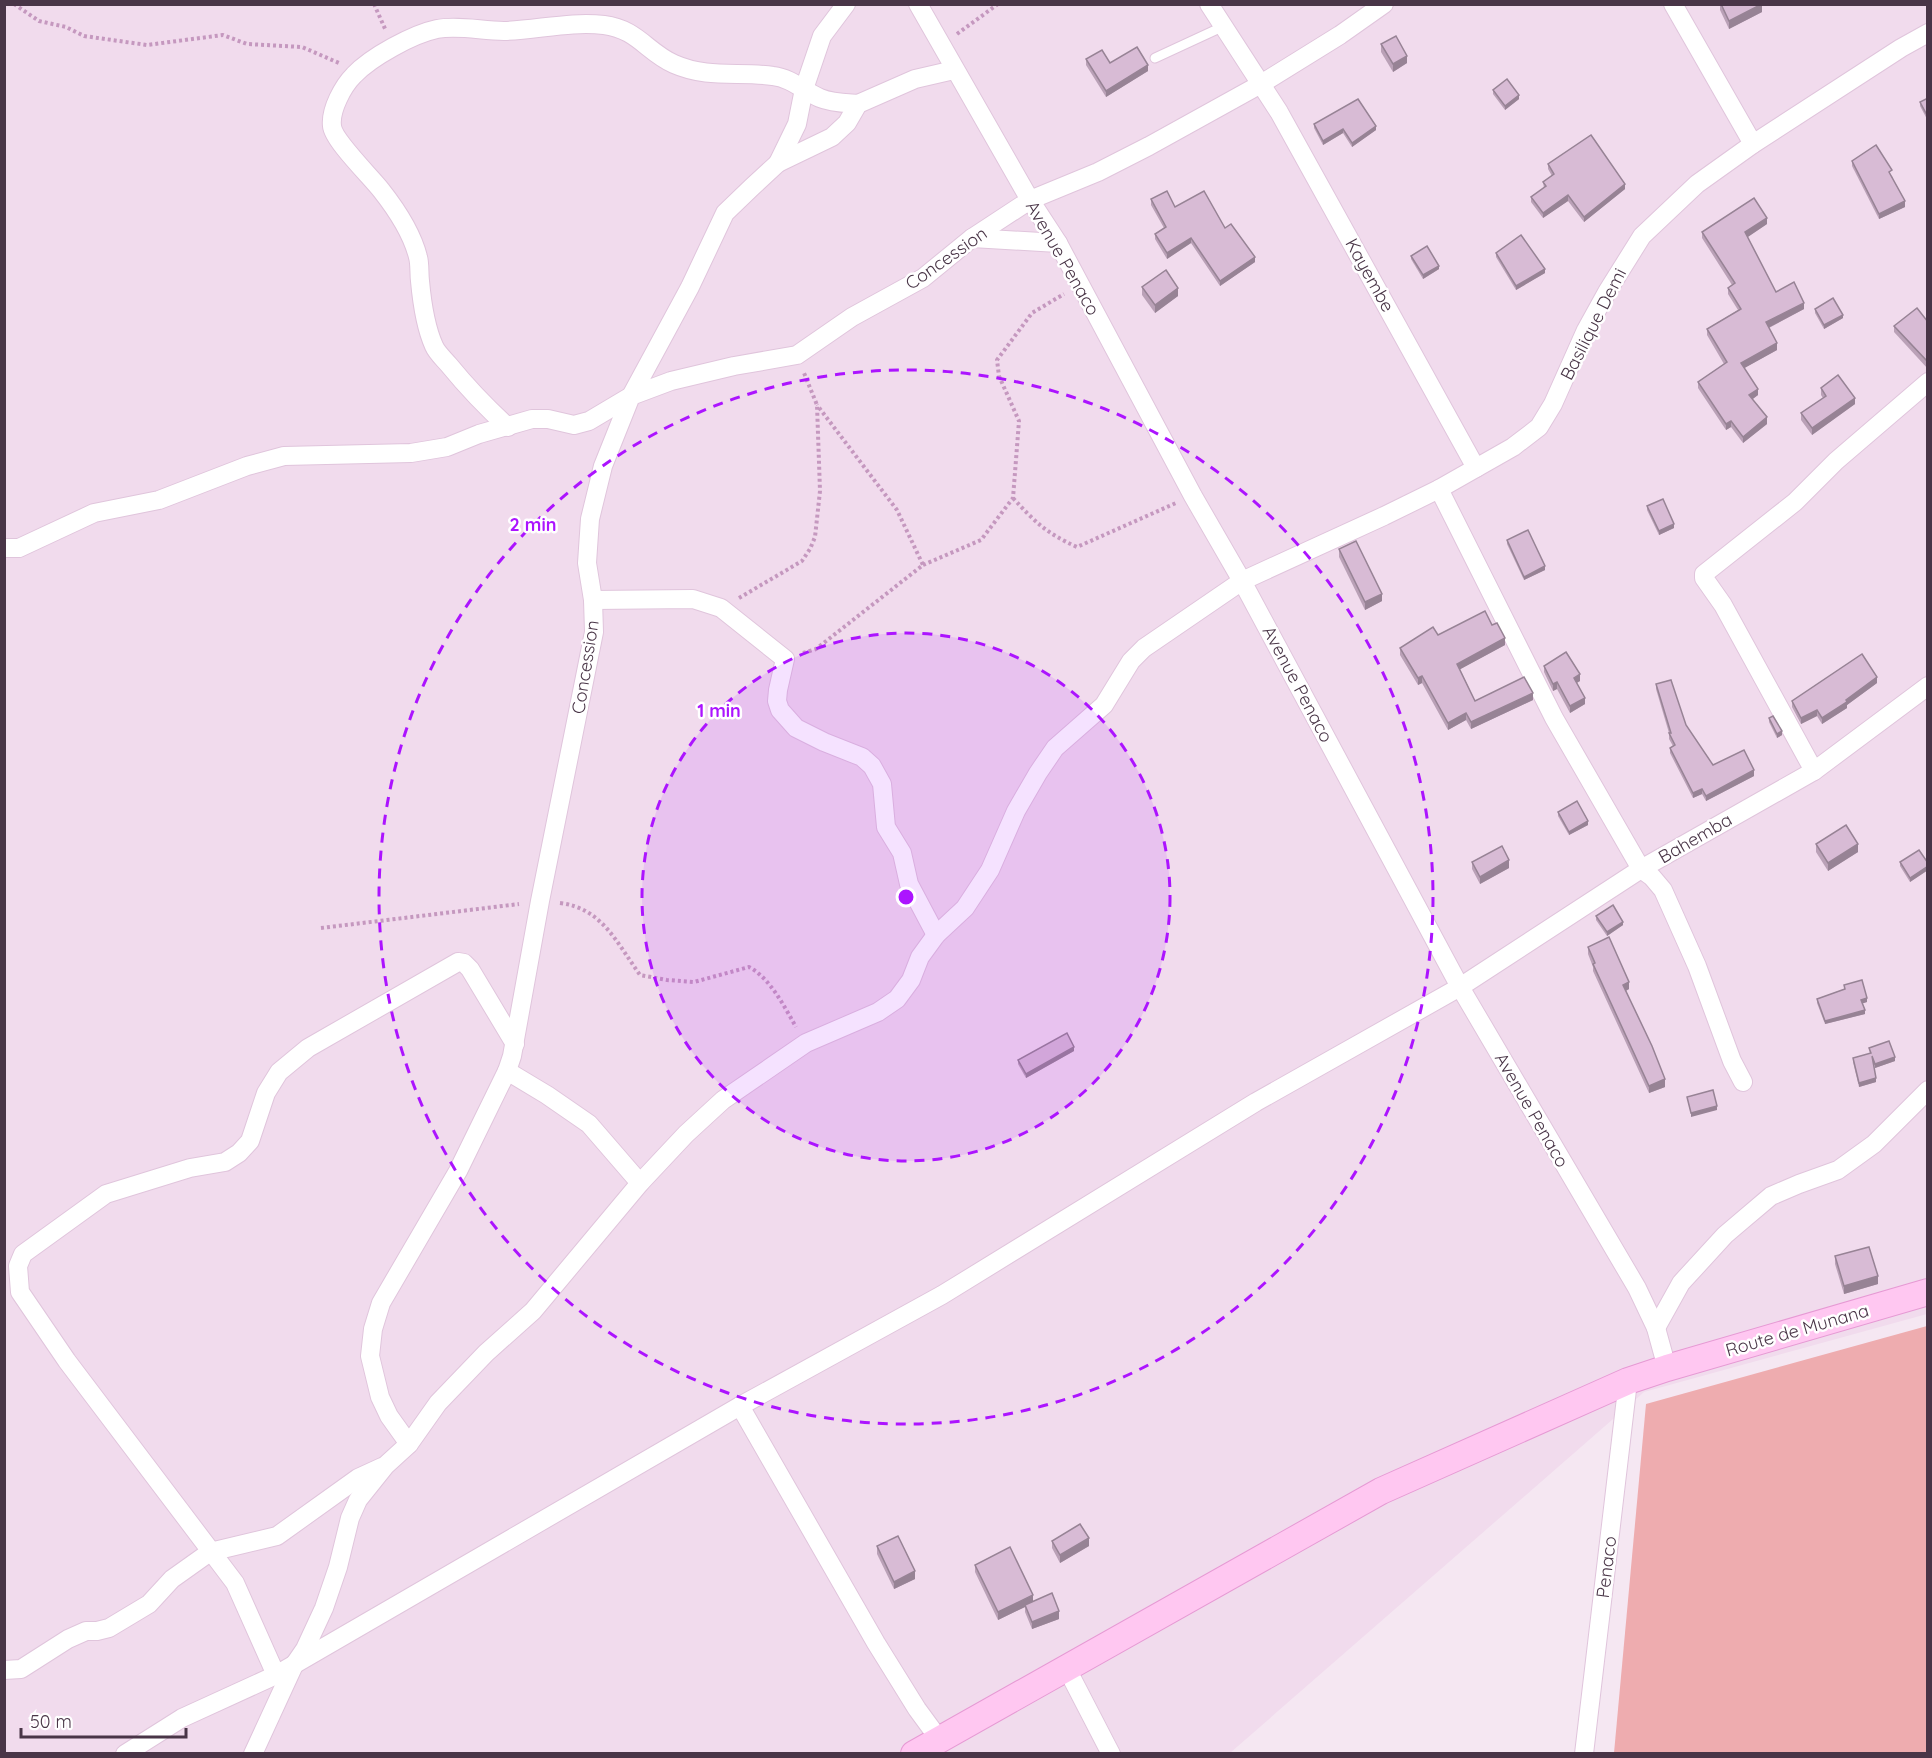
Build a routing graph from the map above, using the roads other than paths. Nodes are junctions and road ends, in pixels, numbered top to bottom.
1 (846, 4) edge
2 (918, 4) edge
3 (1209, 4) edge
4 (1384, 4) edge
5 (1673, 4) edge
6 (1222, 27) junction
7 (1928, 33) edge
8 (1155, 58) dead end
9 (954, 70) junction
10 (1261, 84) junction
11 (804, 89) junction
12 (858, 104) junction
13 (1754, 144) junction
14 (778, 164) junction
15 (1030, 200) junction
16 (972, 238) junction
17 (1058, 243) junction
18 (1928, 382) edge
19 (631, 396) junction
20 (508, 427) junction
21 (1476, 468) junction
22 (1439, 489) junction
23 (4, 548) edge
24 (1242, 581) junction
25 (593, 600) junction
26 (1928, 686) edge
27 (1814, 771) junction
28 (1641, 869) junction
29 (936, 935) junction
30 (1461, 987) junction
31 (515, 1044) junction
32 (507, 1071) junction
33 (1743, 1082) dead end
34 (1928, 1090) edge
35 (640, 1183) junction
36 (1928, 1292) edge
37 (1656, 1328) junction
38 (1667, 1368) junction
39 (1628, 1381) junction
40 (740, 1406) junction
41 (409, 1444) junction
42 (386, 1465) junction
43 (210, 1552) junction
44 (294, 1665) junction
45 (1066, 1667) junction
46 (4, 1670) edge
47 (276, 1675) junction
48 (939, 1739) junction
49 (125, 1754) edge
50 (253, 1754) edge
51 (914, 1754) edge
52 (1111, 1754) edge
53 (1584, 1754) edge

1 - 11 street
2 - 9 street, Avenue Penaco
3 - 6 street, Kayembe
4 - 10 street, Concession
5 - 13 street
6 - 8 lane
6 - 10 street, Kayembe
7 - 13 street, Basilique Demi
9 - 12 street
9 - 15 street, Avenue Penaco
10 - 15 street, Concession
10 - 21 street, Kayembe
11 - 12 street
11 - 14 street
11 - 20 street
12 - 14 street
13 - 21 street, Basilique Demi
14 - 19 street
15 - 16 street, Concession
15 - 17 street, Avenue Penaco
16 - 17 street
16 - 19 street, Concession
17 - 24 street, Avenue Penaco
18 - 27 street
19 - 20 street
19 - 25 street, Concession
20 - 23 street
21 - 22 street, Basilique Demi
22 - 24 street, Basilique Demi
22 - 28 street
24 - 29 street, Basilique Demi
24 - 30 street, Avenue Penaco
25 - 29 street
25 - 31 street, Concession
26 - 27 street, Bahemba
27 - 28 street, Bahemba
28 - 30 street, Bahemba
28 - 33 street
29 - 35 street, Basilique Demi
30 - 37 street, Avenue Penaco
30 - 40 street, Bahemba
31 - 32 street, Concession
31 - 43 street
32 - 35 street
32 - 41 street, Concession
34 - 37 street
35 - 41 street, Basilique Demi
36 - 38 main road, Route de Munana
37 - 38 street, Avenue Penaco
38 - 39 main road, Route de Munana
39 - 45 main road, Route de Munana
39 - 53 street, Penaco
40 - 44 street, Bahemba
40 - 48 street
41 - 42 street, Basilique Demi
42 - 43 street
42 - 44 street
43 - 46 street
43 - 47 street
44 - 47 street, Bahemba
44 - 50 street
45 - 48 main road, Route de Munana
45 - 52 street
47 - 49 street, Bahemba
48 - 51 main road, Route de Munana

